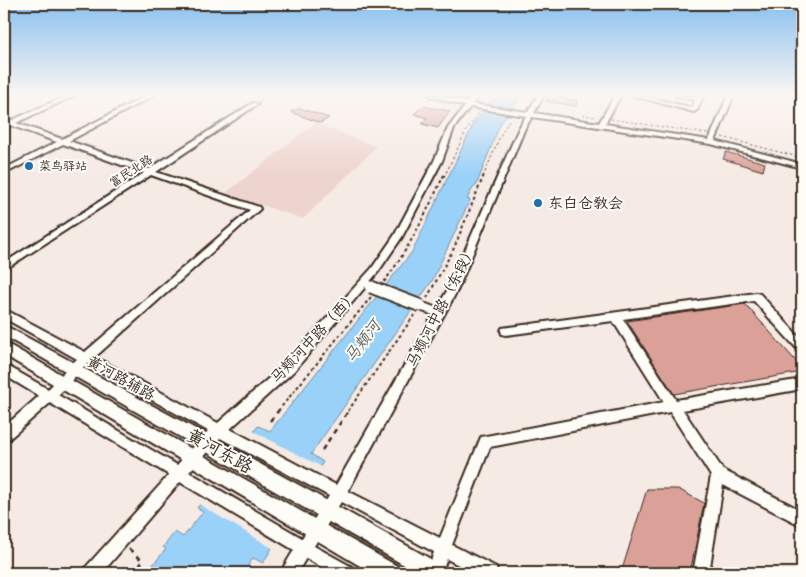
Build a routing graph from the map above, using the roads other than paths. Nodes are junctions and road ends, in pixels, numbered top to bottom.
1 (100, 122) edge
2 (227, 122) edge
3 (455, 122) edge
4 (520, 122) edge
5 (594, 122) edge
6 (719, 122) edge
7 (6, 123) edge
8 (602, 123) joint
9 (711, 140) junction
10 (63, 141) junction
11 (802, 160) edge
12 (802, 166) edge
13 (4, 172) edge
14 (150, 172) junction
15 (4, 267) edge
16 (367, 286) junction
17 (4, 313) edge
18 (440, 313) junction
19 (616, 317) junction
20 (4, 330) edge
21 (506, 331) dead end
22 (802, 347) edge
23 (4, 348) edge
24 (86, 358) junction
25 (4, 369) edge
26 (73, 369) junction
27 (63, 383) junction
28 (802, 384) edge
29 (48, 396) junction
30 (673, 406) junction
31 (218, 430) junction
32 (4, 435) edge
33 (205, 443) junction
34 (192, 459) junction
35 (178, 474) junction
36 (718, 475) junction
37 (339, 493) junction
38 (328, 511) junction
39 (802, 519) edge
40 (316, 529) junction
41 (304, 548) junction
42 (443, 548) junction
43 (92, 573) edge
44 (288, 573) edge
45 (346, 573) edge
46 (390, 573) edge
47 (435, 573) edge
48 (490, 573) edge
49 (701, 573) edge

1 - 10 street
2 - 14 street, 富民北路
3 - 16 street, 马颊河中路（西）
4 - 18 street, 马颊河中路（东段）
5 - 8 street
6 - 9 street
7 - 10 street
8 - 9 street
9 - 11 street
9 - 12 street
10 - 13 street
10 - 14 street
14 - 15 street, 富民北路
14 - 24 street
16 - 18 street, bridge
16 - 31 street, 马颊河中路（西）
17 - 24 street, 黄河路辅路
18 - 37 street, 马颊河中路（东段）
19 - 21 street
19 - 22 street
19 - 30 street
20 - 26 main road, 黄河东路
23 - 27 main road, 黄河东路
24 - 26 street
24 - 31 street, 黄河路辅路
25 - 29 street
26 - 27 street
26 - 33 main road, 黄河东路
27 - 29 street
27 - 34 main road, 黄河东路
28 - 30 street
29 - 32 street
29 - 35 street
30 - 36 street
30 - 42 street
31 - 33 street, 马颊河中路（西）
31 - 37 street, 黄河路辅路
33 - 34 street, 马颊河中路（西）
33 - 38 main road, 黄河东路
34 - 35 street, 马颊河中路（西）
34 - 40 main road, 黄河东路
35 - 41 street
35 - 43 street, 马颊河中路（西）
36 - 39 street
36 - 49 street
37 - 38 street, 马颊河中路（东段）
37 - 42 street
38 - 40 street, 马颊河中路（东段）
38 - 47 main road, 黄河东路
40 - 41 street, 马颊河中路（东段）
40 - 46 main road, 黄河东路
41 - 44 street, 马颊河中路（东段）
41 - 45 street
42 - 47 street
42 - 48 street

